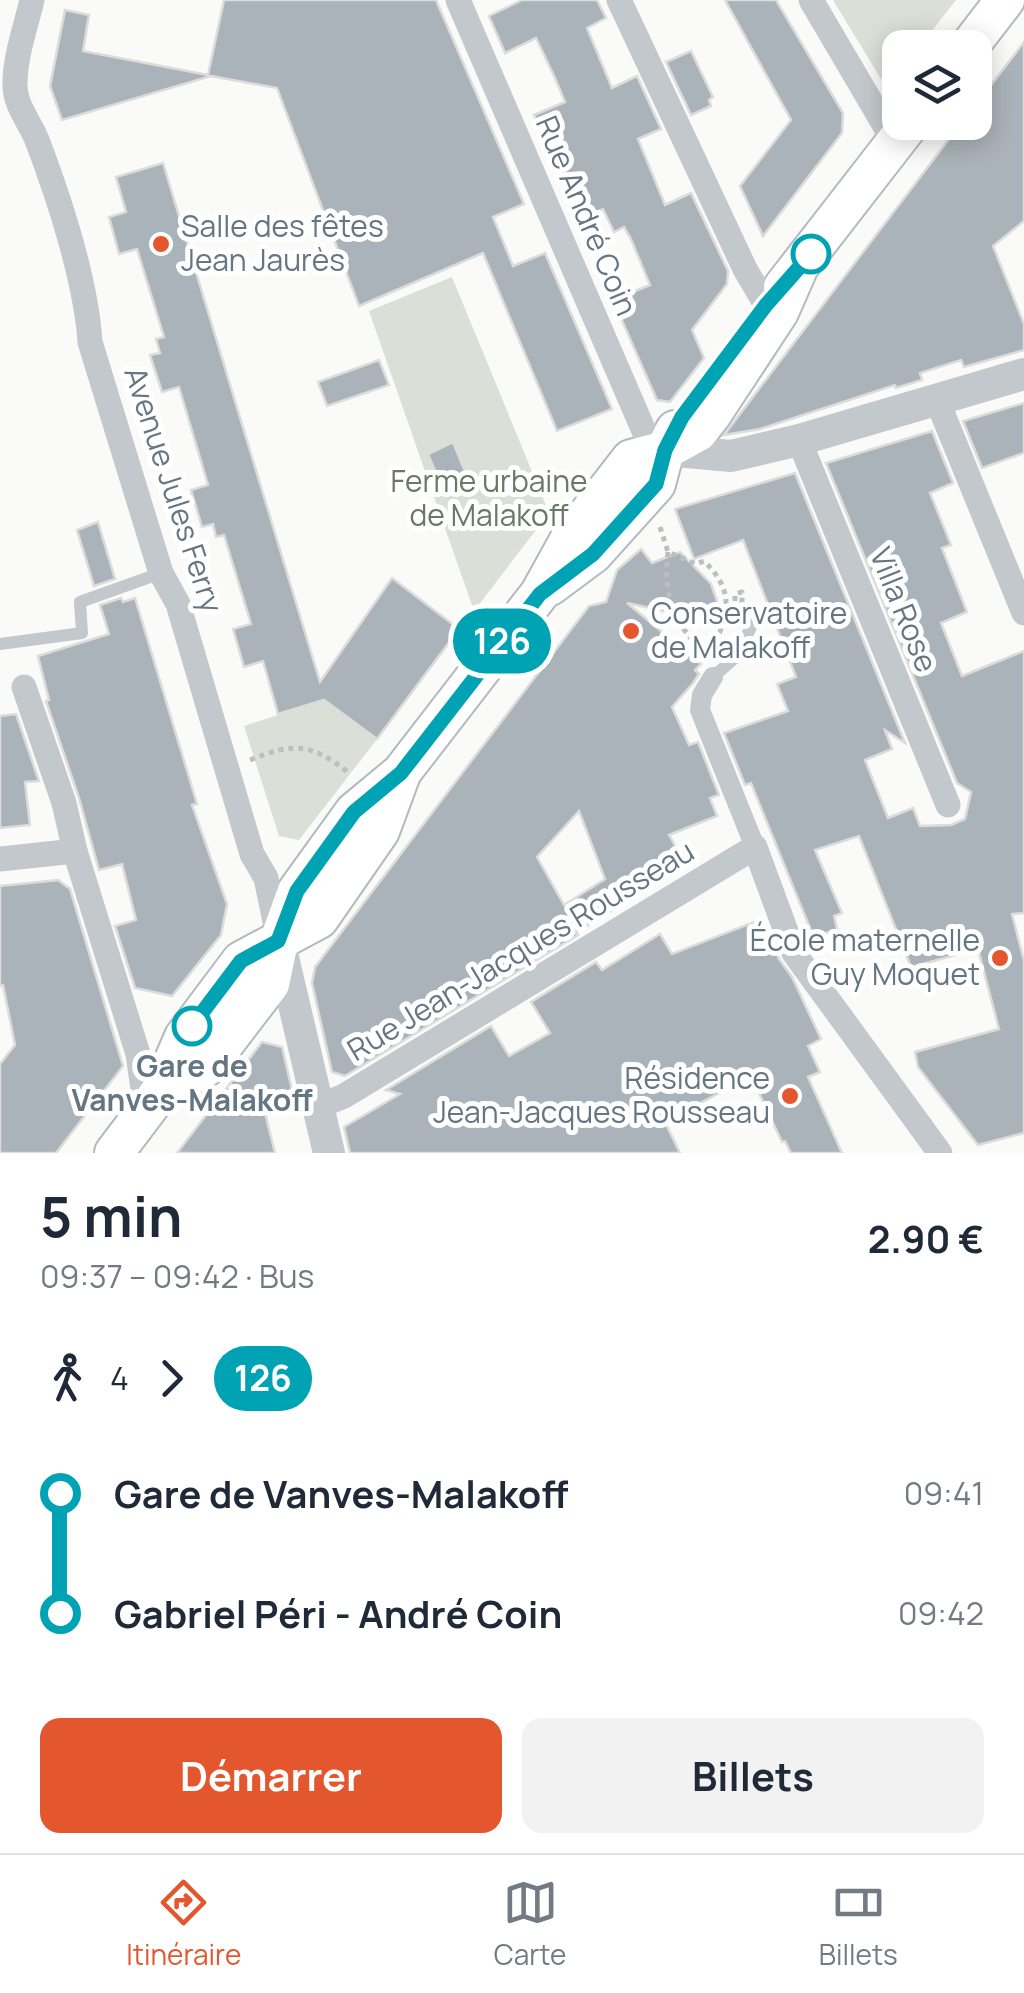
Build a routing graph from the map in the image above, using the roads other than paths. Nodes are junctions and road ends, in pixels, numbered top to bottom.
1 (32, 0) edge
2 (458, 0) edge
3 (619, 0) edge
4 (812, 0) edge
5 (1005, 0) edge
6 (982, 30) edge
7 (882, 102) edge
8 (897, 140) edge
9 (798, 271) junction
10 (766, 305) junction
11 (1024, 374) edge
12 (937, 400) junction
13 (799, 440) junction
14 (665, 450) junction
15 (160, 573) junction
16 (1024, 612) edge
17 (743, 624) road end
18 (0, 644) edge
19 (714, 664) joint
20 (24, 688) dead end
21 (948, 805) dead end
22 (755, 847) junction
23 (74, 851) junction
24 (0, 860) edge
25 (278, 941) junction
26 (153, 1101) junction
27 (318, 1107) junction
28 (114, 1153) edge
29 (329, 1153) edge
30 (940, 1153) edge

1 - 15 street, Avenue Jules Ferry
2 - 14 street, Rue André Coin
3 - 10 street
4 - 7 street
5 - 6 main road
8 - 9 main road
9 - 10 main road
9 - 14 main road
10 - 14 main road
11 - 12 street
12 - 13 street
12 - 16 street
13 - 14 street
13 - 21 street, Villa Rose
14 - 25 main road
15 - 18 lane
15 - 25 street, Avenue Jules Ferry
17 - 19 lane
19 - 22 street
20 - 23 street
22 - 27 street, Rue Jean-Jacques Rousseau
22 - 30 street
23 - 24 street
23 - 26 street
25 - 26 main road
25 - 27 street
26 - 28 main road
27 - 29 street

